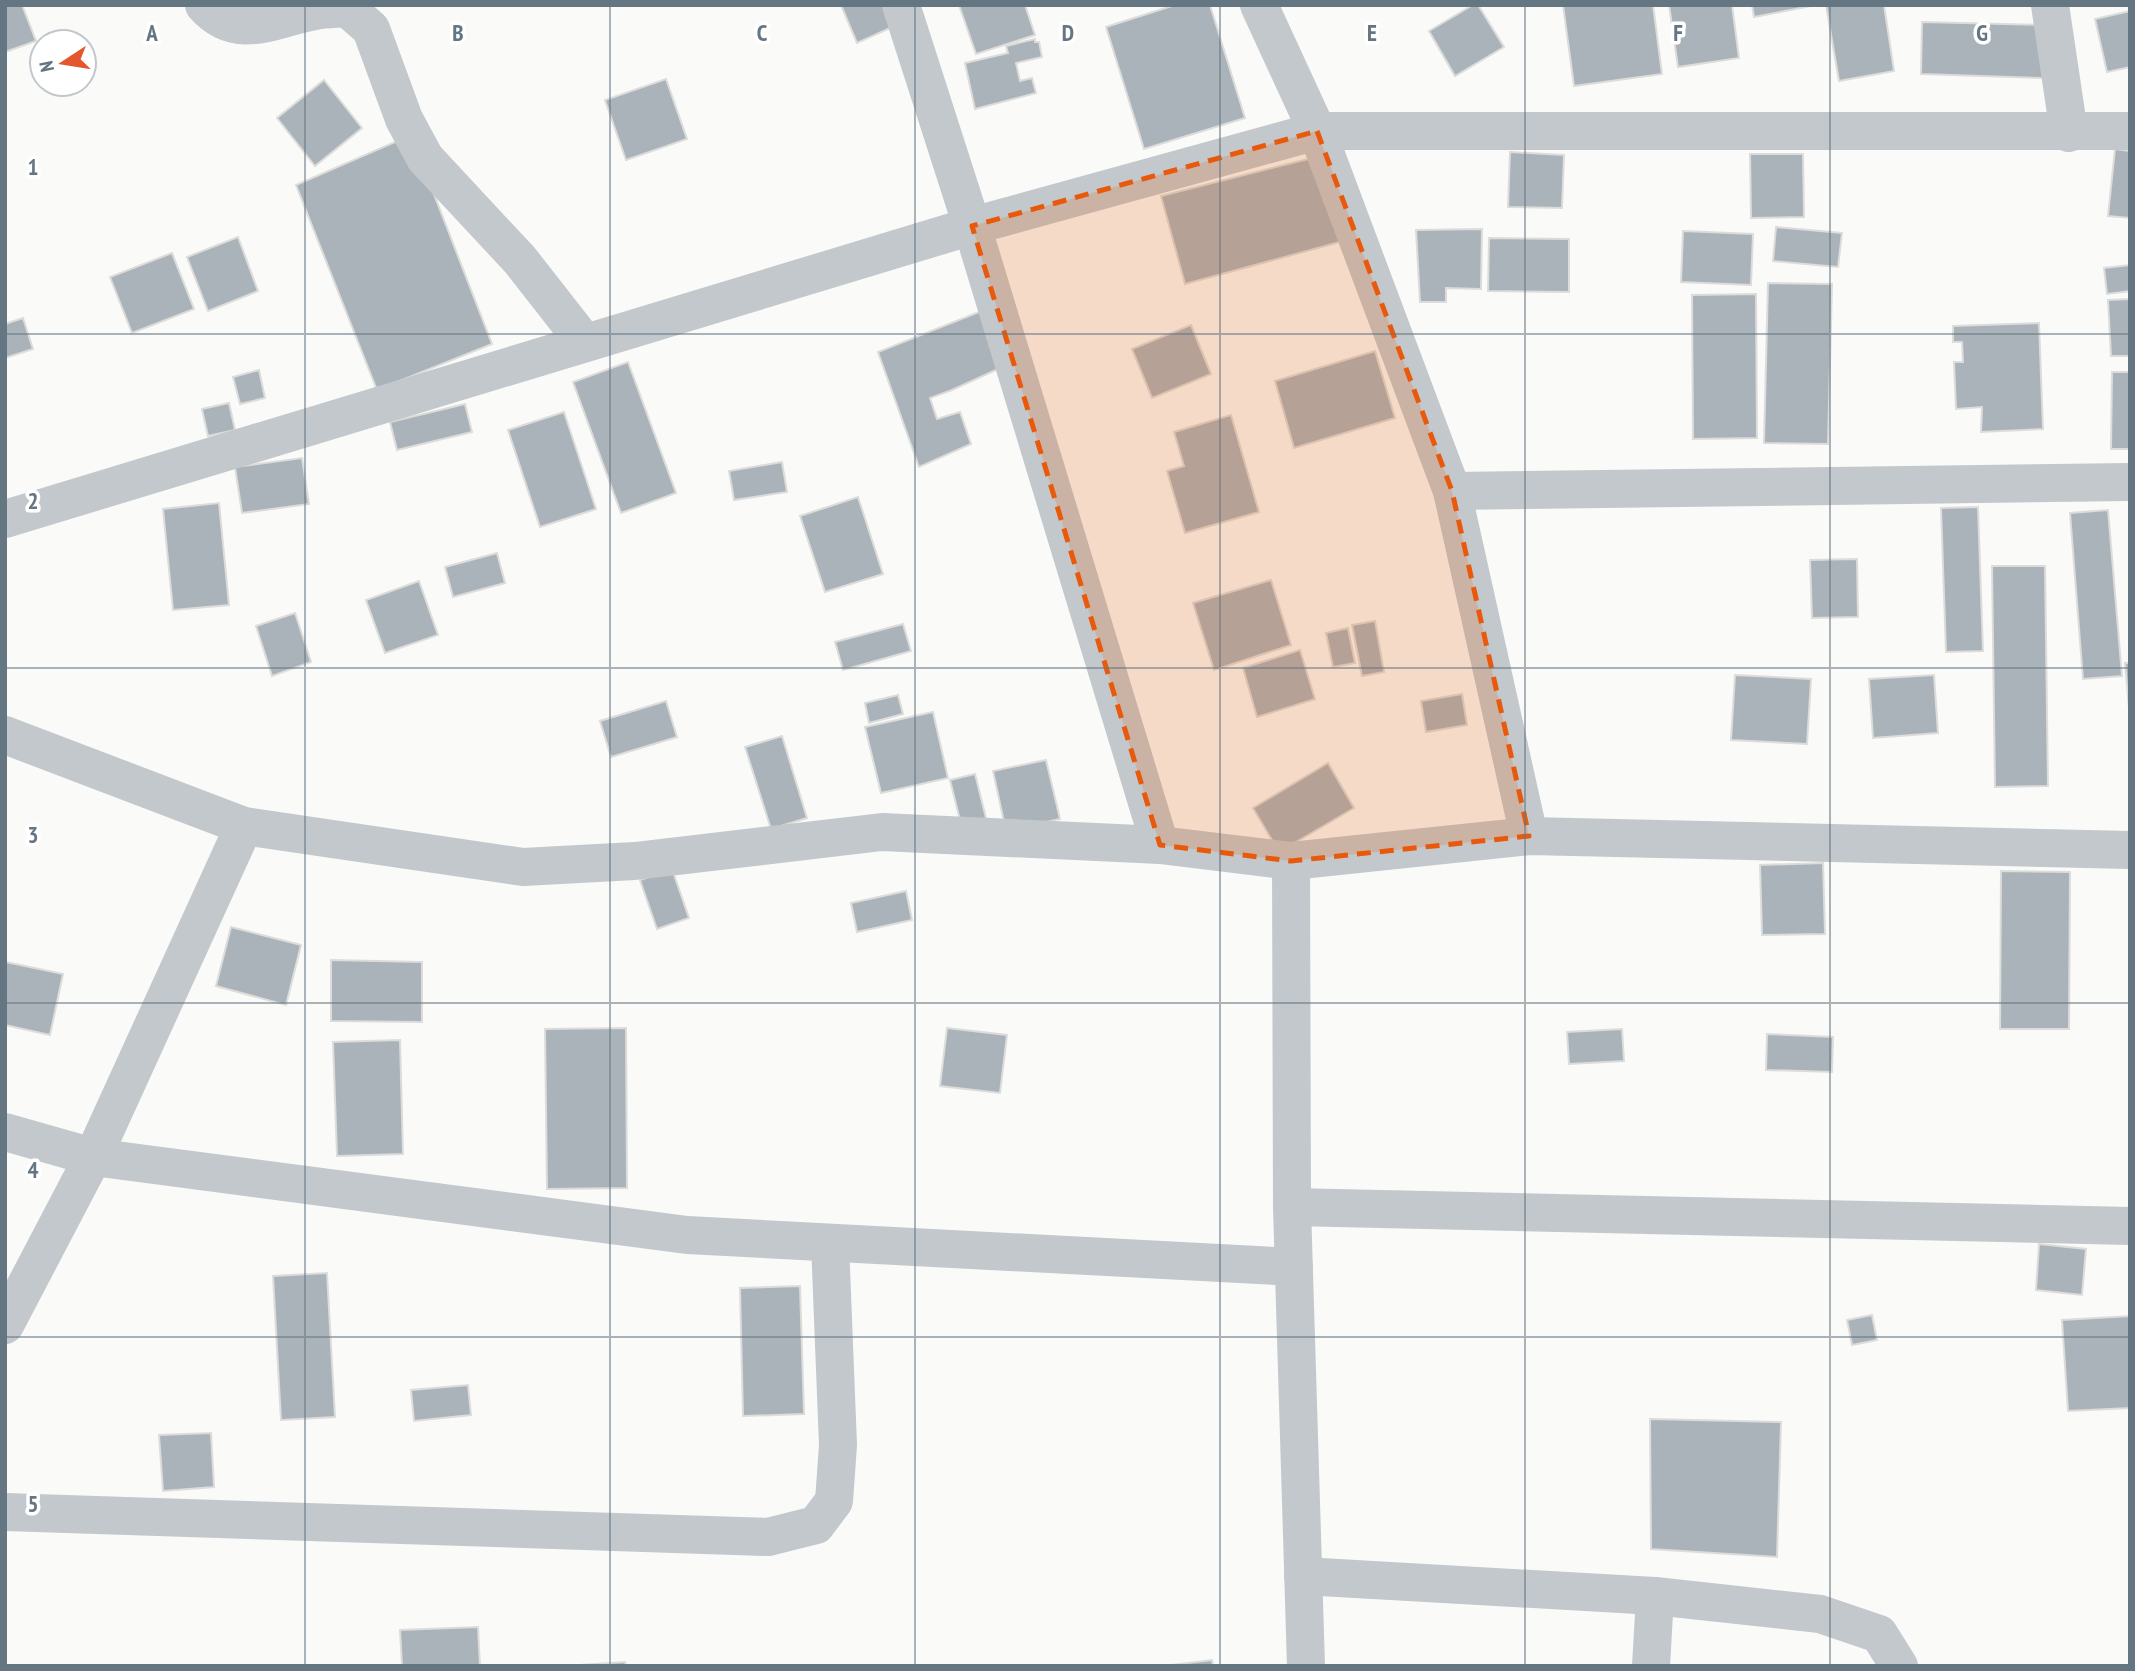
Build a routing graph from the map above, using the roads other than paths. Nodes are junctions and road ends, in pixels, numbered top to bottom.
1 (204, 5) edge
2 (901, 5) edge
3 (1259, 5) edge
4 (2049, 5) edge
5 (1317, 131) junction
6 (2130, 131) edge
7 (2069, 133) junction
8 (972, 226) junction
9 (585, 343) junction
10 (2130, 482) edge
11 (1452, 491) junction
12 (5, 519) edge
13 (5, 735) edge
14 (243, 826) junction
15 (1529, 836) junction
16 (1160, 845) junction
17 (2130, 850) edge
18 (1291, 861) junction
19 (5, 1132) edge
20 (93, 1157) junction
21 (1292, 1207) junction
22 (2130, 1226) edge
23 (830, 1243) junction
24 (1294, 1267) junction
25 (5, 1325) edge
26 (5, 1512) edge
27 (1303, 1576) junction
28 (1655, 1596) junction
29 (1306, 1666) edge
30 (1651, 1666) edge
31 (1899, 1666) edge

1 - 9 street
2 - 8 street
3 - 5 street
4 - 7 street
5 - 7 street
5 - 8 street
5 - 11 street
6 - 7 street
8 - 9 street
8 - 16 street
9 - 12 street
10 - 11 street
11 - 15 street
13 - 14 street
14 - 16 street
14 - 20 street
15 - 17 street
15 - 18 street
16 - 18 street
18 - 21 street
19 - 20 street
20 - 23 street
20 - 25 street
21 - 22 street
21 - 24 street
23 - 24 street
23 - 26 street
24 - 27 street
27 - 28 street
27 - 29 street
28 - 30 street
28 - 31 street

